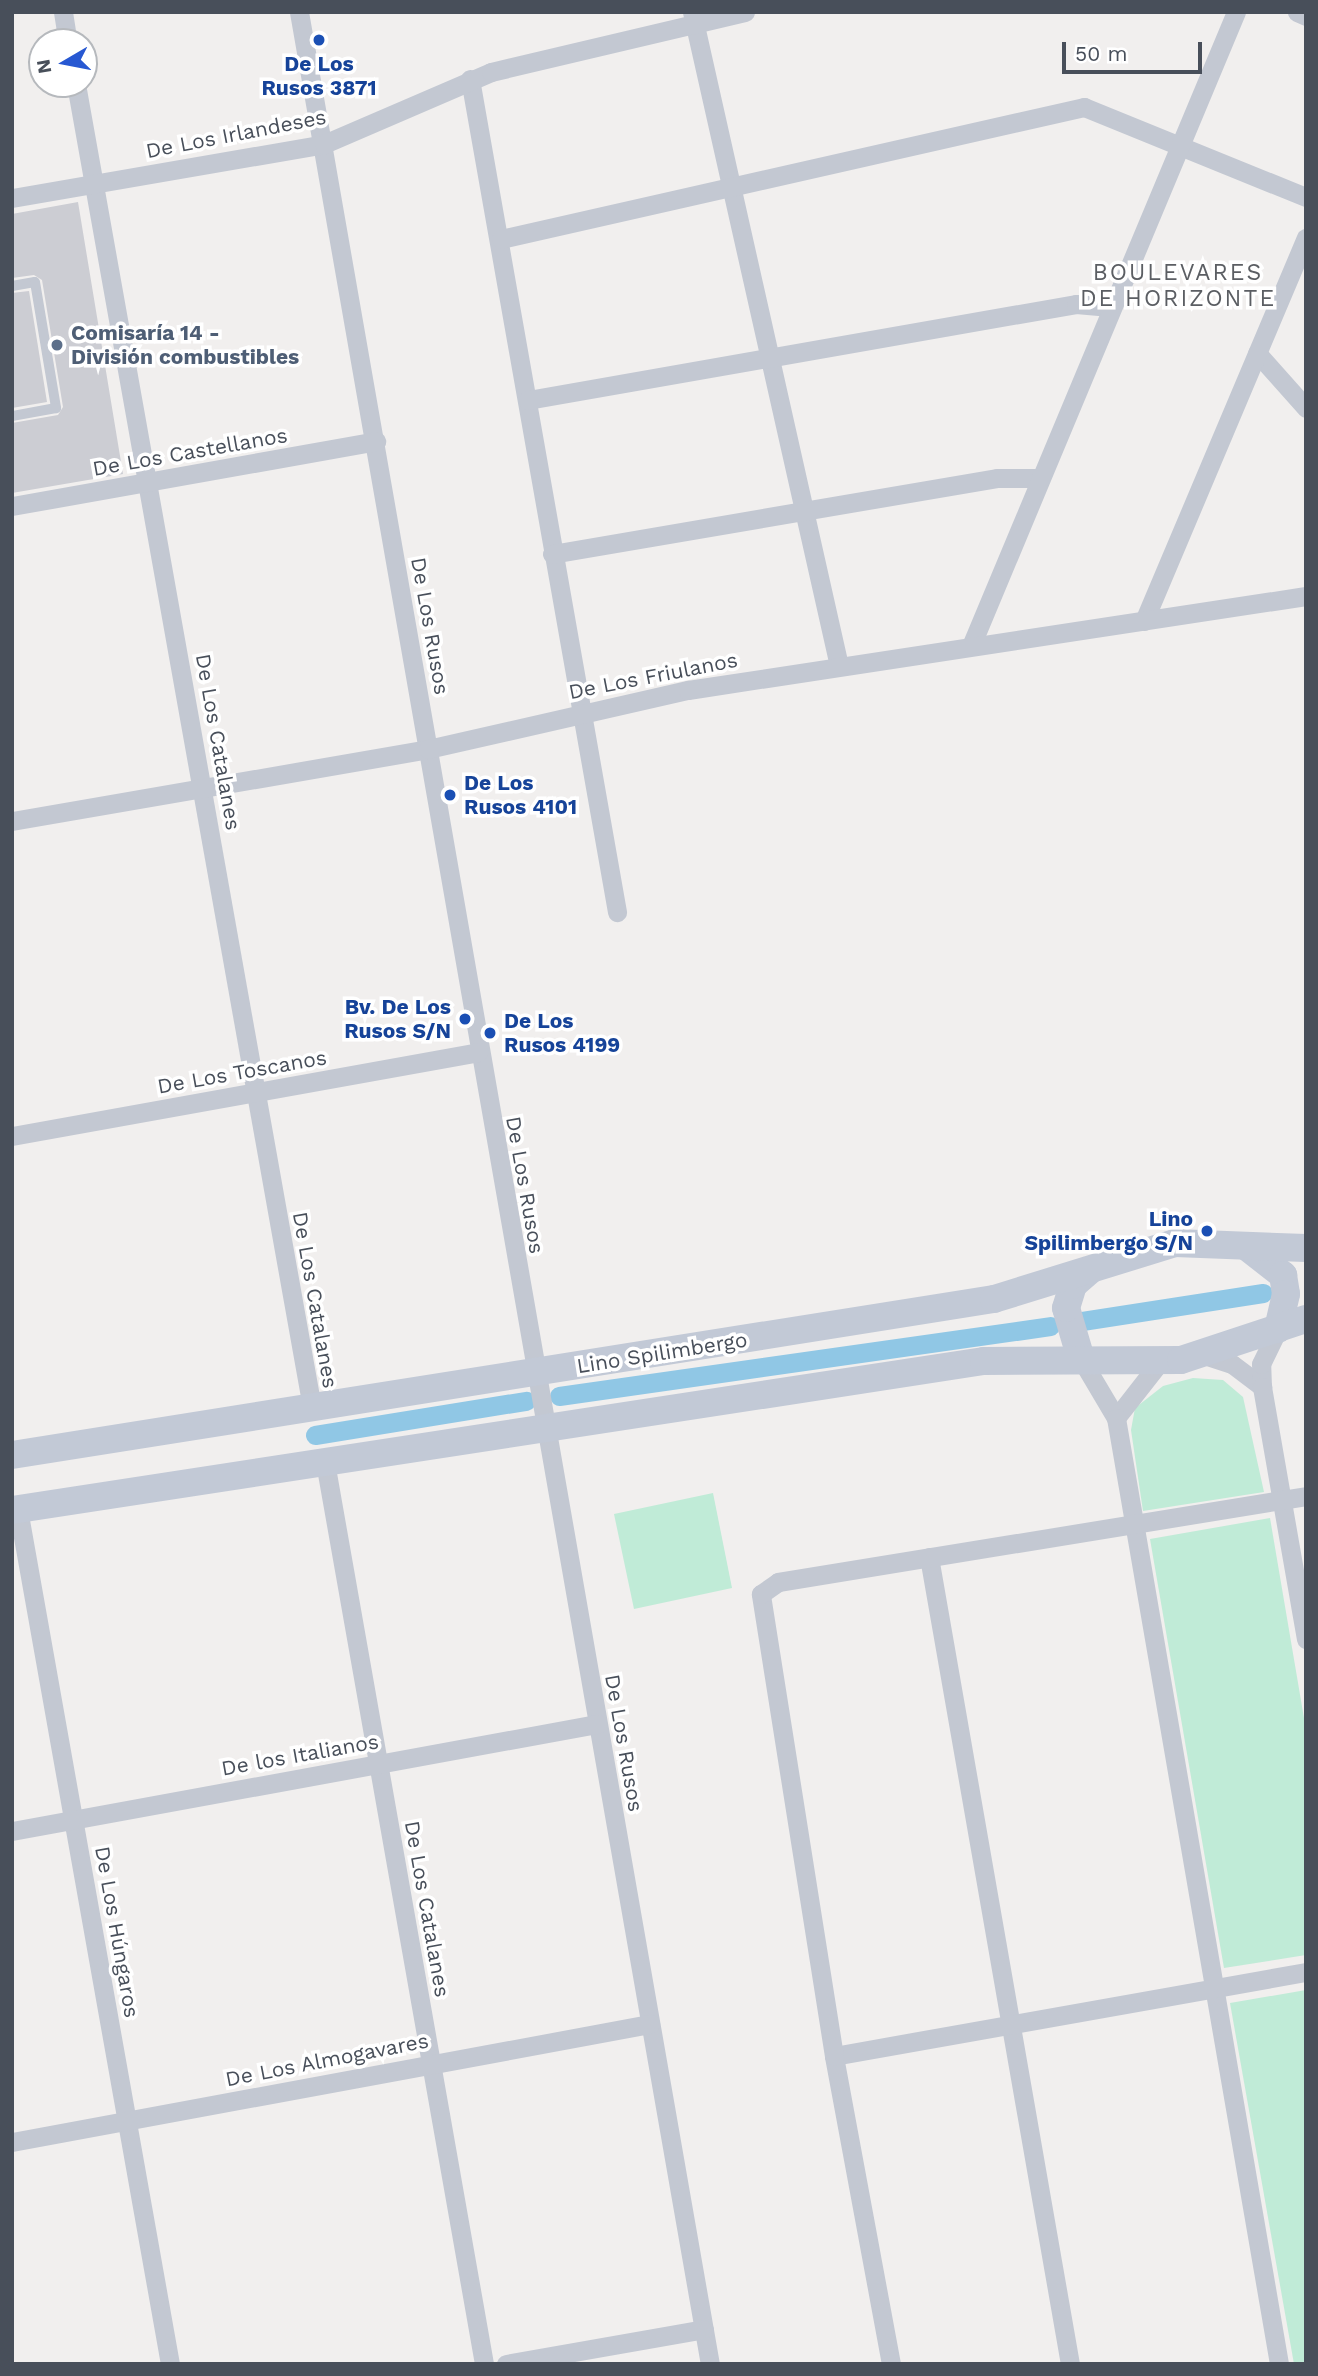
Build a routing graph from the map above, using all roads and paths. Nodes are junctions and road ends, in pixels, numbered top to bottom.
1 (299, 12) edge
2 (745, 12) edge
3 (1236, 12) edge
4 (1297, 12) edge
5 (1306, 16) edge
6 (693, 18) edge
7 (470, 79) junction
8 (79, 98) edge
9 (324, 144) junction
10 (1179, 144) junction
11 (94, 183) junction
12 (731, 188) junction
13 (1306, 197) edge
14 (12, 198) edge
15 (1306, 238) edge
16 (501, 239) junction
17 (12, 286) edge
18 (1110, 307) junction
19 (1257, 353) junction
20 (769, 357) junction
21 (528, 400) junction
22 (1306, 408) edge
23 (12, 416) edge
24 (376, 440) junction
25 (1038, 478) junction
26 (149, 483) junction
27 (12, 506) edge
28 (803, 511) junction
29 (552, 554) junction
30 (1306, 596) edge
31 (1144, 621) junction
32 (971, 646) junction
33 (839, 666) junction
34 (578, 714) junction
35 (428, 748) junction
36 (204, 788) junction
37 (12, 821) edge
38 (617, 912) dead end
39 (479, 1052) junction
40 (255, 1093) junction
41 (12, 1136) edge
42 (1247, 1247) junction
43 (1306, 1248) edge
44 (1091, 1269) junction
45 (1306, 1319) edge
46 (1278, 1329) junction
47 (1204, 1355) junction
48 (1082, 1359) junction
49 (1158, 1363) junction
50 (535, 1374) junction
51 (1262, 1387) junction
52 (312, 1408) junction
53 (1116, 1418) junction
54 (550, 1425) junction
55 (12, 1455) edge
56 (326, 1462) junction
57 (1306, 1496) edge
58 (1282, 1499) junction
59 (15, 1509) edge
60 (1130, 1524) junction
61 (929, 1557) junction
62 (1306, 1639) edge
63 (597, 1724) junction
64 (378, 1764) junction
65 (74, 1819) junction
66 (12, 1831) edge
67 (1306, 1972) edge
68 (1213, 1991) junction
69 (650, 2024) junction
70 (1011, 2026) junction
71 (834, 2056) junction
72 (431, 2064) junction
73 (128, 2122) junction
74 (12, 2142) edge
75 (704, 2329) junction
76 (170, 2364) edge
77 (484, 2364) edge
78 (506, 2364) edge
79 (710, 2364) edge
80 (891, 2364) edge
81 (1070, 2364) edge
82 (1279, 2364) edge

1 - 9 street, De Los Rusos
2 - 6 street, De Los Irlandeses
3 - 10 street
4 - 5 street
6 - 7 street, De Los Irlandeses
6 - 12 street
7 - 9 street, De Los Irlandeses
7 - 16 street
8 - 11 street, De Los Catalanes
9 - 11 street, De Los Irlandeses
9 - 24 street, De Los Rusos
10 - 12 street
10 - 13 street
10 - 18 street
11 - 14 street, De Los Irlandeses
11 - 26 street, De Los Catalanes
12 - 16 street
12 - 20 street
15 - 19 street
16 - 21 street
17 - 23 lane
18 - 20 street
18 - 25 street
19 - 22 street
19 - 31 street
20 - 21 street
20 - 28 street
21 - 29 street
24 - 26 street, De Los Castellanos
24 - 35 street, De Los Rusos
25 - 28 street
25 - 32 street
26 - 27 street, De Los Castellanos
26 - 36 street, De Los Catalanes
28 - 29 street
28 - 33 street
29 - 34 street
30 - 31 street, De Los Friulanos
31 - 32 street, De Los Friulanos
32 - 33 street, De Los Friulanos
33 - 34 street, De Los Friulanos
34 - 35 street, De Los Friulanos
34 - 38 street
35 - 36 street, De Los Friulanos
35 - 39 street, De Los Rusos
36 - 37 street, De Los Friulanos
36 - 40 street, De Los Catalanes
39 - 40 street, De Los Toscanos
39 - 50 street, De Los Rusos
40 - 41 street, De Los Toscanos
40 - 52 street, De Los Catalanes
42 - 43 main road, Lino Spilimbergo
42 - 44 main road, Lino Spilimbergo
42 - 46 main road
44 - 48 main road
44 - 50 main road, Lino Spilimbergo
45 - 46 main road
46 - 47 main road
46 - 51 street
47 - 49 main road
47 - 51 street
48 - 49 main road
48 - 53 street
48 - 54 main road
49 - 53 street
50 - 52 main road, Lino Spilimbergo
50 - 54 street, De Los Rusos
51 - 58 street
52 - 55 main road, Lino Spilimbergo
53 - 60 street
54 - 56 main road
54 - 63 street, De Los Rusos
56 - 59 main road
56 - 64 street, De Los Catalanes
57 - 58 street
58 - 60 street
58 - 62 street
59 - 65 street, De Los Húngaros
60 - 61 street
60 - 68 street
61 - 70 street
61 - 71 street
63 - 64 street, De los Italianos
63 - 69 street, De Los Rusos
64 - 65 street, De los Italianos
64 - 72 street, De Los Catalanes
65 - 66 street, De los Italianos
65 - 73 street, De Los Húngaros
67 - 68 street
68 - 70 street
68 - 82 street
69 - 72 street, De Los Almogavares
69 - 75 street, De Los Rusos
70 - 71 street
70 - 81 street
71 - 80 street
72 - 73 street, De Los Almogavares
72 - 77 street, De Los Catalanes
73 - 74 street, De Los Almogavares
73 - 76 street, De Los Húngaros
75 - 78 street
75 - 79 street, De Los Rusos

